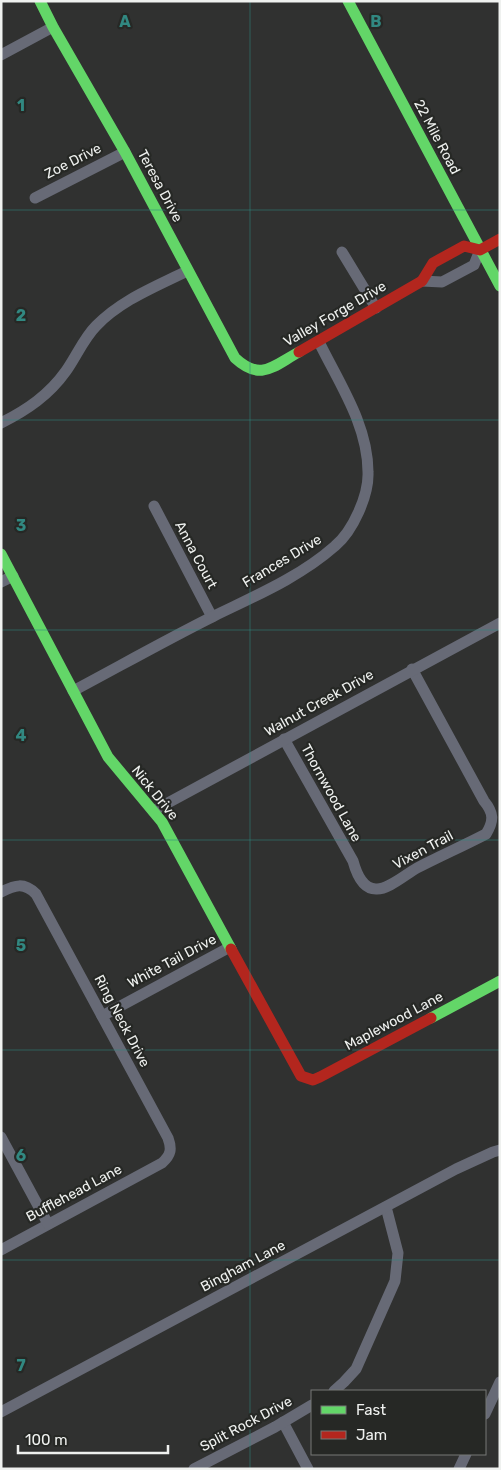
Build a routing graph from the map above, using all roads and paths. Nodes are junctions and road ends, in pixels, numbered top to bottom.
1 (40, 1) edge
2 (348, 1) edge
3 (53, 27) junction
4 (1, 55) edge
5 (125, 152) junction
6 (35, 198) dead end
7 (500, 239) edge
8 (480, 250) junction
9 (342, 252) dead end
10 (188, 271) junction
11 (422, 281) junction
12 (500, 286) edge
13 (376, 308) junction
14 (319, 342) junction
15 (263, 371) joint
16 (1, 423) edge
17 (154, 506) dead end
18 (1, 554) edge
19 (13, 576) junction
20 (1, 582) edge
21 (212, 617) junction
22 (500, 623) edge
23 (412, 669) junction
24 (73, 691) junction
25 (284, 739) junction
26 (153, 810) junction
27 (353, 861) joint
28 (1, 892) edge
29 (230, 947) junction
30 (500, 981) edge
31 (102, 1016) junction
32 (301, 1076) joint
33 (1, 1136) edge
34 (500, 1150) edge
35 (162, 1163) joint
36 (386, 1207) junction
37 (48, 1224) junction
38 (1, 1250) edge
39 (500, 1382) edge
40 (335, 1390) edge
41 (311, 1406) edge
42 (1, 1412) edge
43 (486, 1412) edge
44 (283, 1422) junction
45 (466, 1455) edge
46 (194, 1469) edge
47 (308, 1469) edge
48 (459, 1469) edge

1 - 3 street, Teresa Drive
2 - 8 street, 22 Mile Road
3 - 4 street
3 - 5 street, Teresa Drive
5 - 6 street, Zoe Drive
5 - 10 street, Teresa Drive
7 - 8 street, Valley Forge Drive
8 - 11 street, Valley Forge Drive
8 - 11 street, Valley Forge Drive
8 - 12 street, 22 Mile Road
9 - 13 street
10 - 15 street, Teresa Drive
10 - 16 street
11 - 13 street, Valley Forge Drive
13 - 14 street, Valley Forge Drive
14 - 15 street, Valley Forge Drive
14 - 21 street, Frances Drive
17 - 21 street, Anna Court
18 - 19 street, Nick Drive
19 - 20 street
19 - 24 street, Nick Drive
21 - 24 street, Frances Drive
22 - 23 street, Walnut Creek Drive
23 - 25 street, Walnut Creek Drive
23 - 27 street, Vixen Trail
24 - 26 street, Nick Drive
25 - 26 street, Walnut Creek Drive
25 - 27 street, Thornwood Lane
26 - 29 street, Nick Drive
28 - 31 street, Ring Neck Drive
29 - 31 street, White Tail Drive
29 - 32 street, Nick Drive
30 - 32 street, Maplewood Lane
31 - 35 street, Ring Neck Drive
33 - 37 street
34 - 36 street, Bingham Lane
35 - 37 street, Bufflehead Lane
36 - 40 street
36 - 42 street, Bingham Lane
37 - 38 street, Bufflehead Lane
39 - 43 street
41 - 44 street, Split Rock Drive
44 - 46 street, Split Rock Drive
44 - 47 street
45 - 48 street

